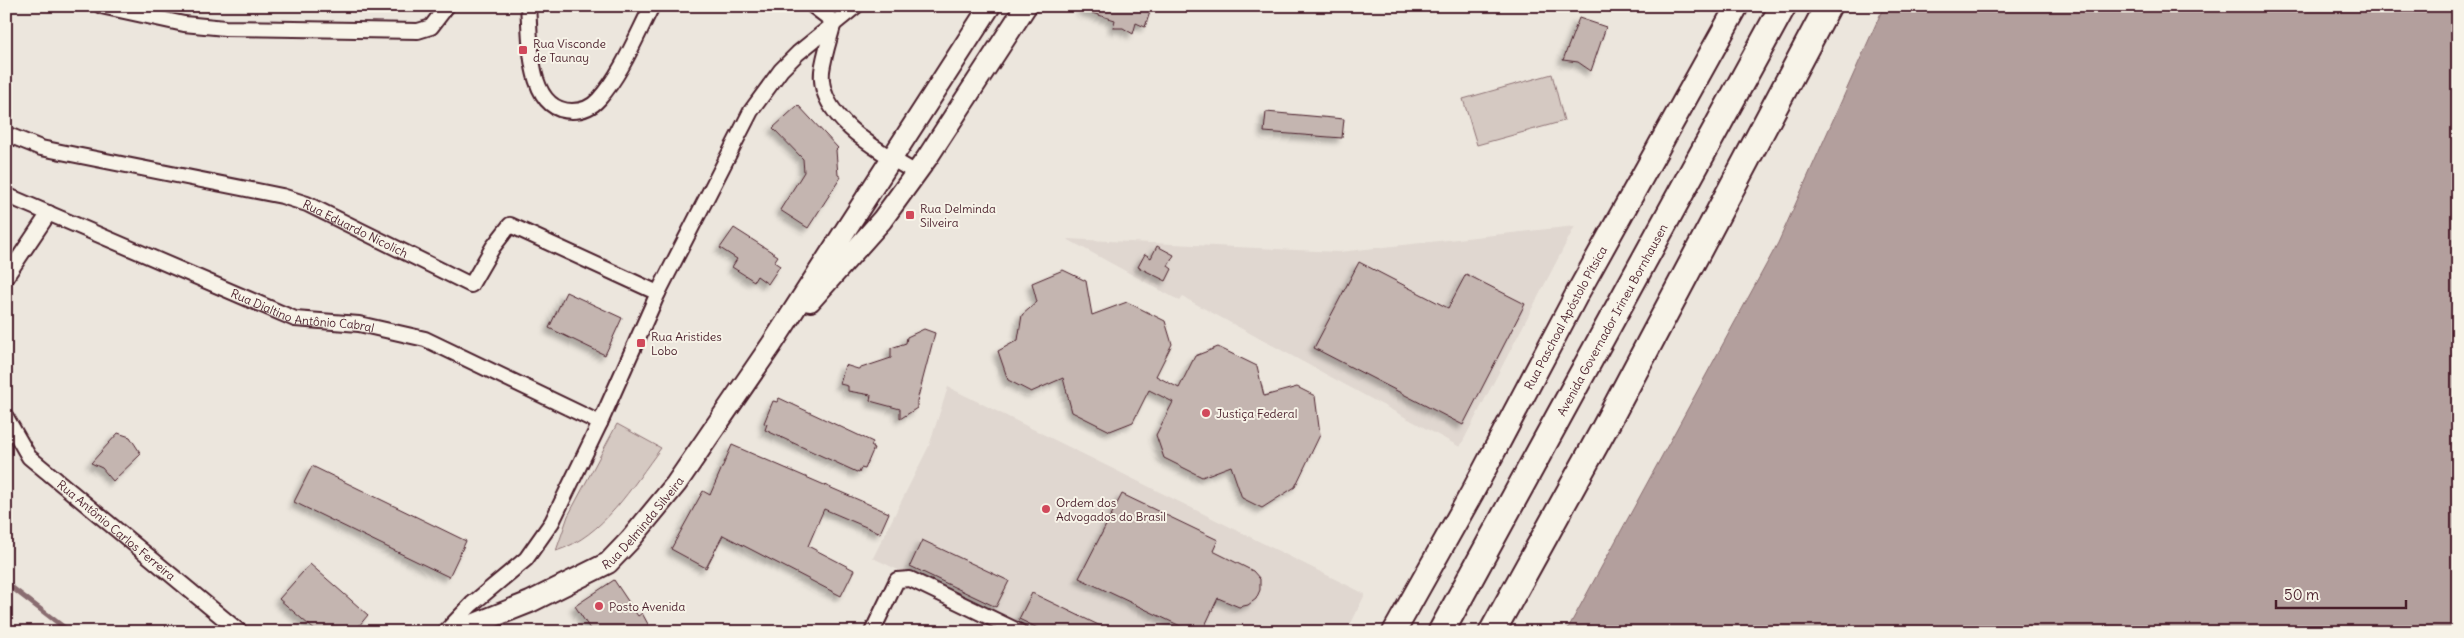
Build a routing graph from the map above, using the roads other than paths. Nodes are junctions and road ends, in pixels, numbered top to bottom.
1 (101, 6) edge
2 (447, 6) edge
3 (528, 6) edge
4 (652, 6) edge
5 (813, 6) edge
6 (856, 6) edge
7 (990, 6) edge
8 (1026, 6) edge
9 (1737, 6) edge
10 (1783, 6) edge
11 (1828, 6) edge
12 (834, 22) junction
13 (6, 134) edge
14 (891, 158) junction
15 (916, 173) junction
16 (6, 195) edge
17 (49, 213) junction
18 (6, 277) edge
19 (658, 293) junction
20 (772, 344) junction
21 (6, 417) edge
22 (600, 423) junction
23 (240, 632) edge
24 (445, 632) edge
25 (455, 632) edge
26 (872, 632) edge
27 (1020, 632) edge
28 (1394, 632) edge
29 (1440, 632) edge
30 (1492, 632) edge

1 - 2 street
3 - 4 street
5 - 12 street
6 - 12 street
7 - 14 main road, Rua Delminda Silveira
8 - 15 main road, Rua Delminda Silveira
9 - 28 main road, Rua Paschoal Apóstolo Pítsica
10 - 29 highway, Avenida Governador Irineu Bornhausen
11 - 30 highway
12 - 14 street
12 - 19 street
13 - 19 street, Rua Eduardo Nicolich
14 - 15 street
14 - 20 main road, Rua Delminda Silveira
15 - 20 main road, Rua Delminda Silveira
16 - 17 street, Rua Dialtino Antônio Cabral
17 - 18 street
17 - 22 street, Rua Dialtino Antônio Cabral
19 - 22 street
20 - 25 main road, Rua Delminda Silveira
21 - 23 street, Rua Antônio Carlos Ferreira
22 - 24 street
26 - 27 street

